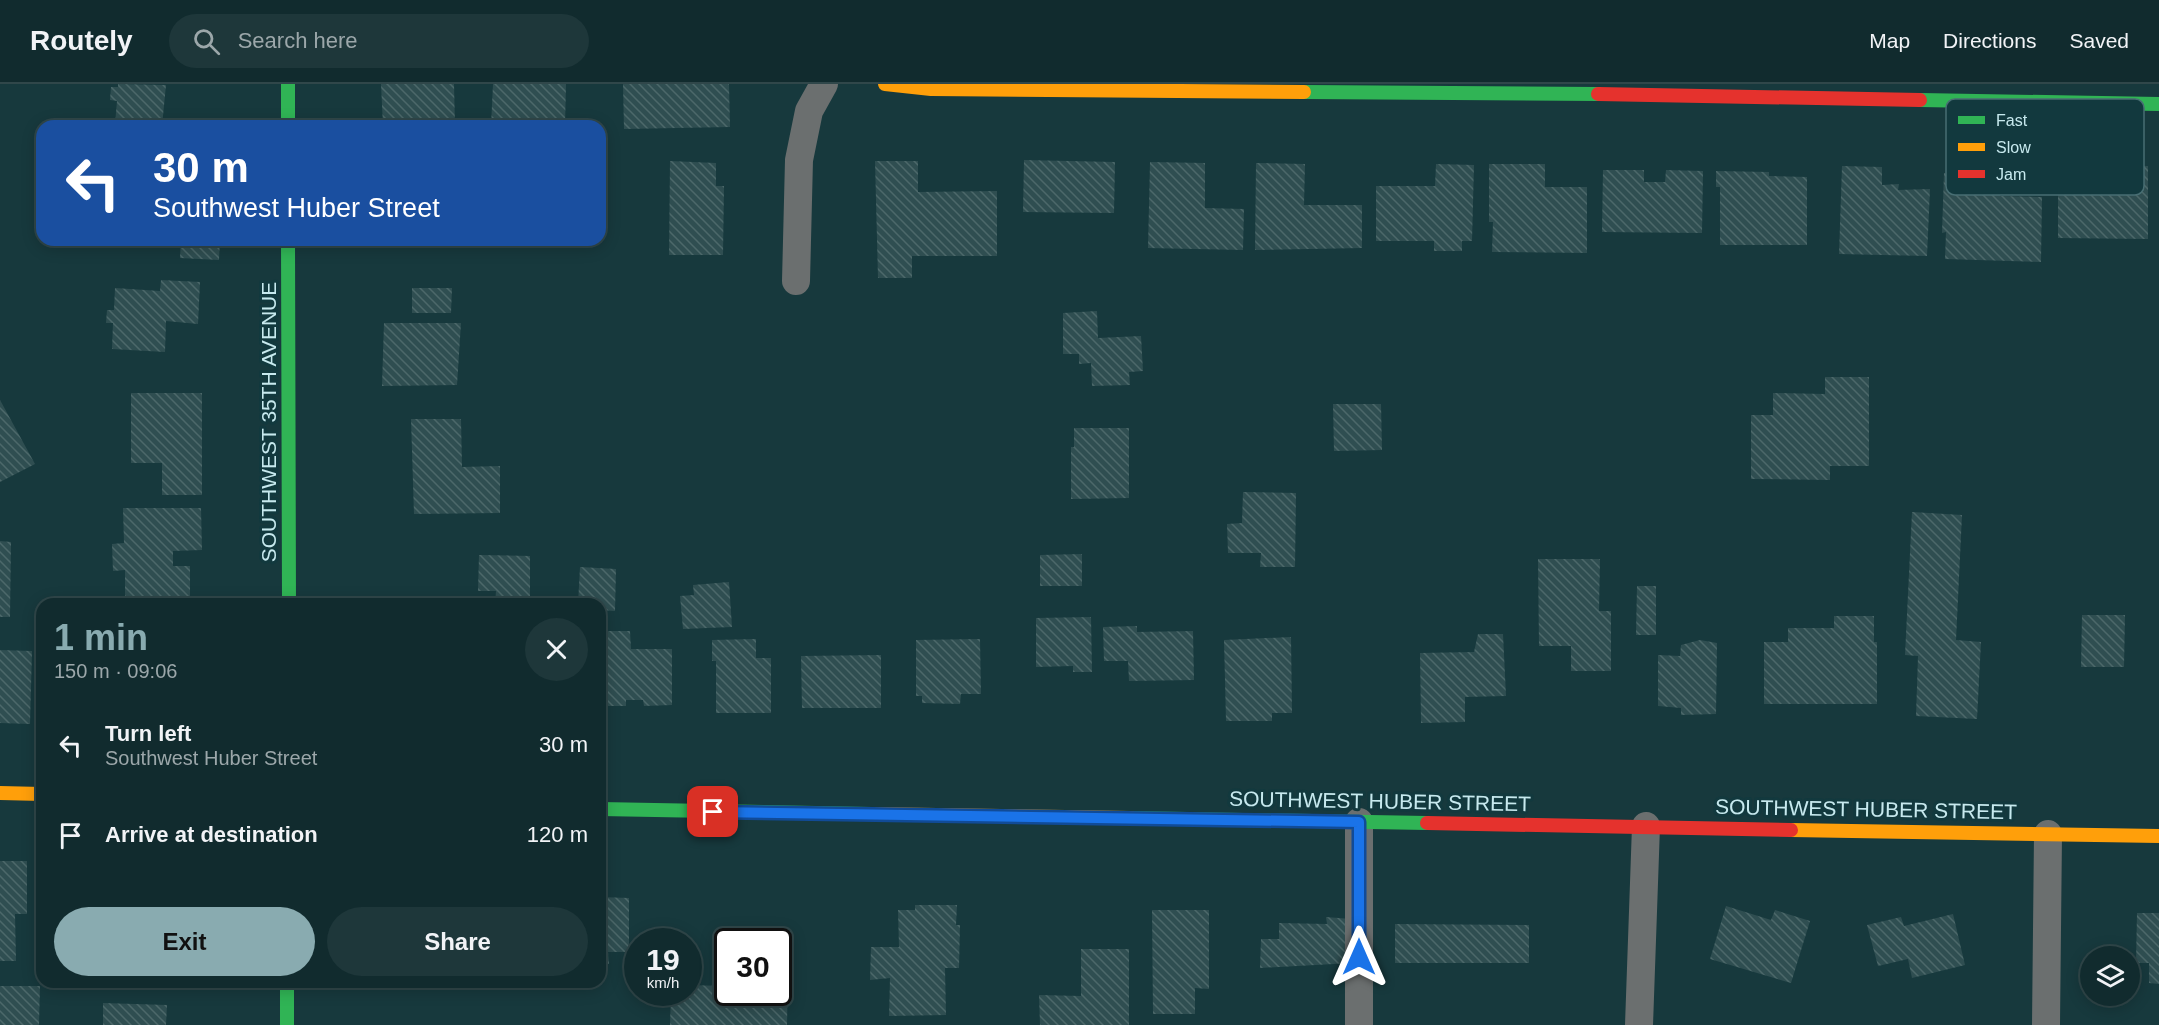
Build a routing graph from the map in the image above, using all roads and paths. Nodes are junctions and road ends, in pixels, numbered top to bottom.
1 (288, 84) edge
2 (824, 84) edge
3 (885, 84) edge
4 (1588, 89) edge
5 (2025, 93) edge
6 (2098, 99) edge
7 (2144, 103) edge
8 (2159, 104) edge
9 (288, 120) edge
10 (288, 246) edge
11 (796, 281) dead end
12 (289, 598) edge
13 (0, 793) edge
14 (36, 794) edge
15 (606, 809) edge
16 (1359, 822) junction
17 (1646, 826) junction
18 (2048, 834) junction
19 (2159, 836) edge
20 (287, 988) edge
21 (287, 1025) edge
22 (1359, 1025) edge
23 (1639, 1025) edge
24 (2046, 1025) edge

1 - 9 street
2 - 11 street
3 - 4 street
4 - 5 street
5 - 6 street
7 - 8 street
10 - 12 street, SOUTHWEST 35TH AVENUE
13 - 14 street
15 - 16 street, SOUTHWEST HUBER STREET
16 - 17 street, SOUTHWEST HUBER STREET
16 - 22 street
17 - 18 street, SOUTHWEST HUBER STREET
17 - 23 street
18 - 19 street, SOUTHWEST HUBER STREET
18 - 24 street
20 - 21 street

